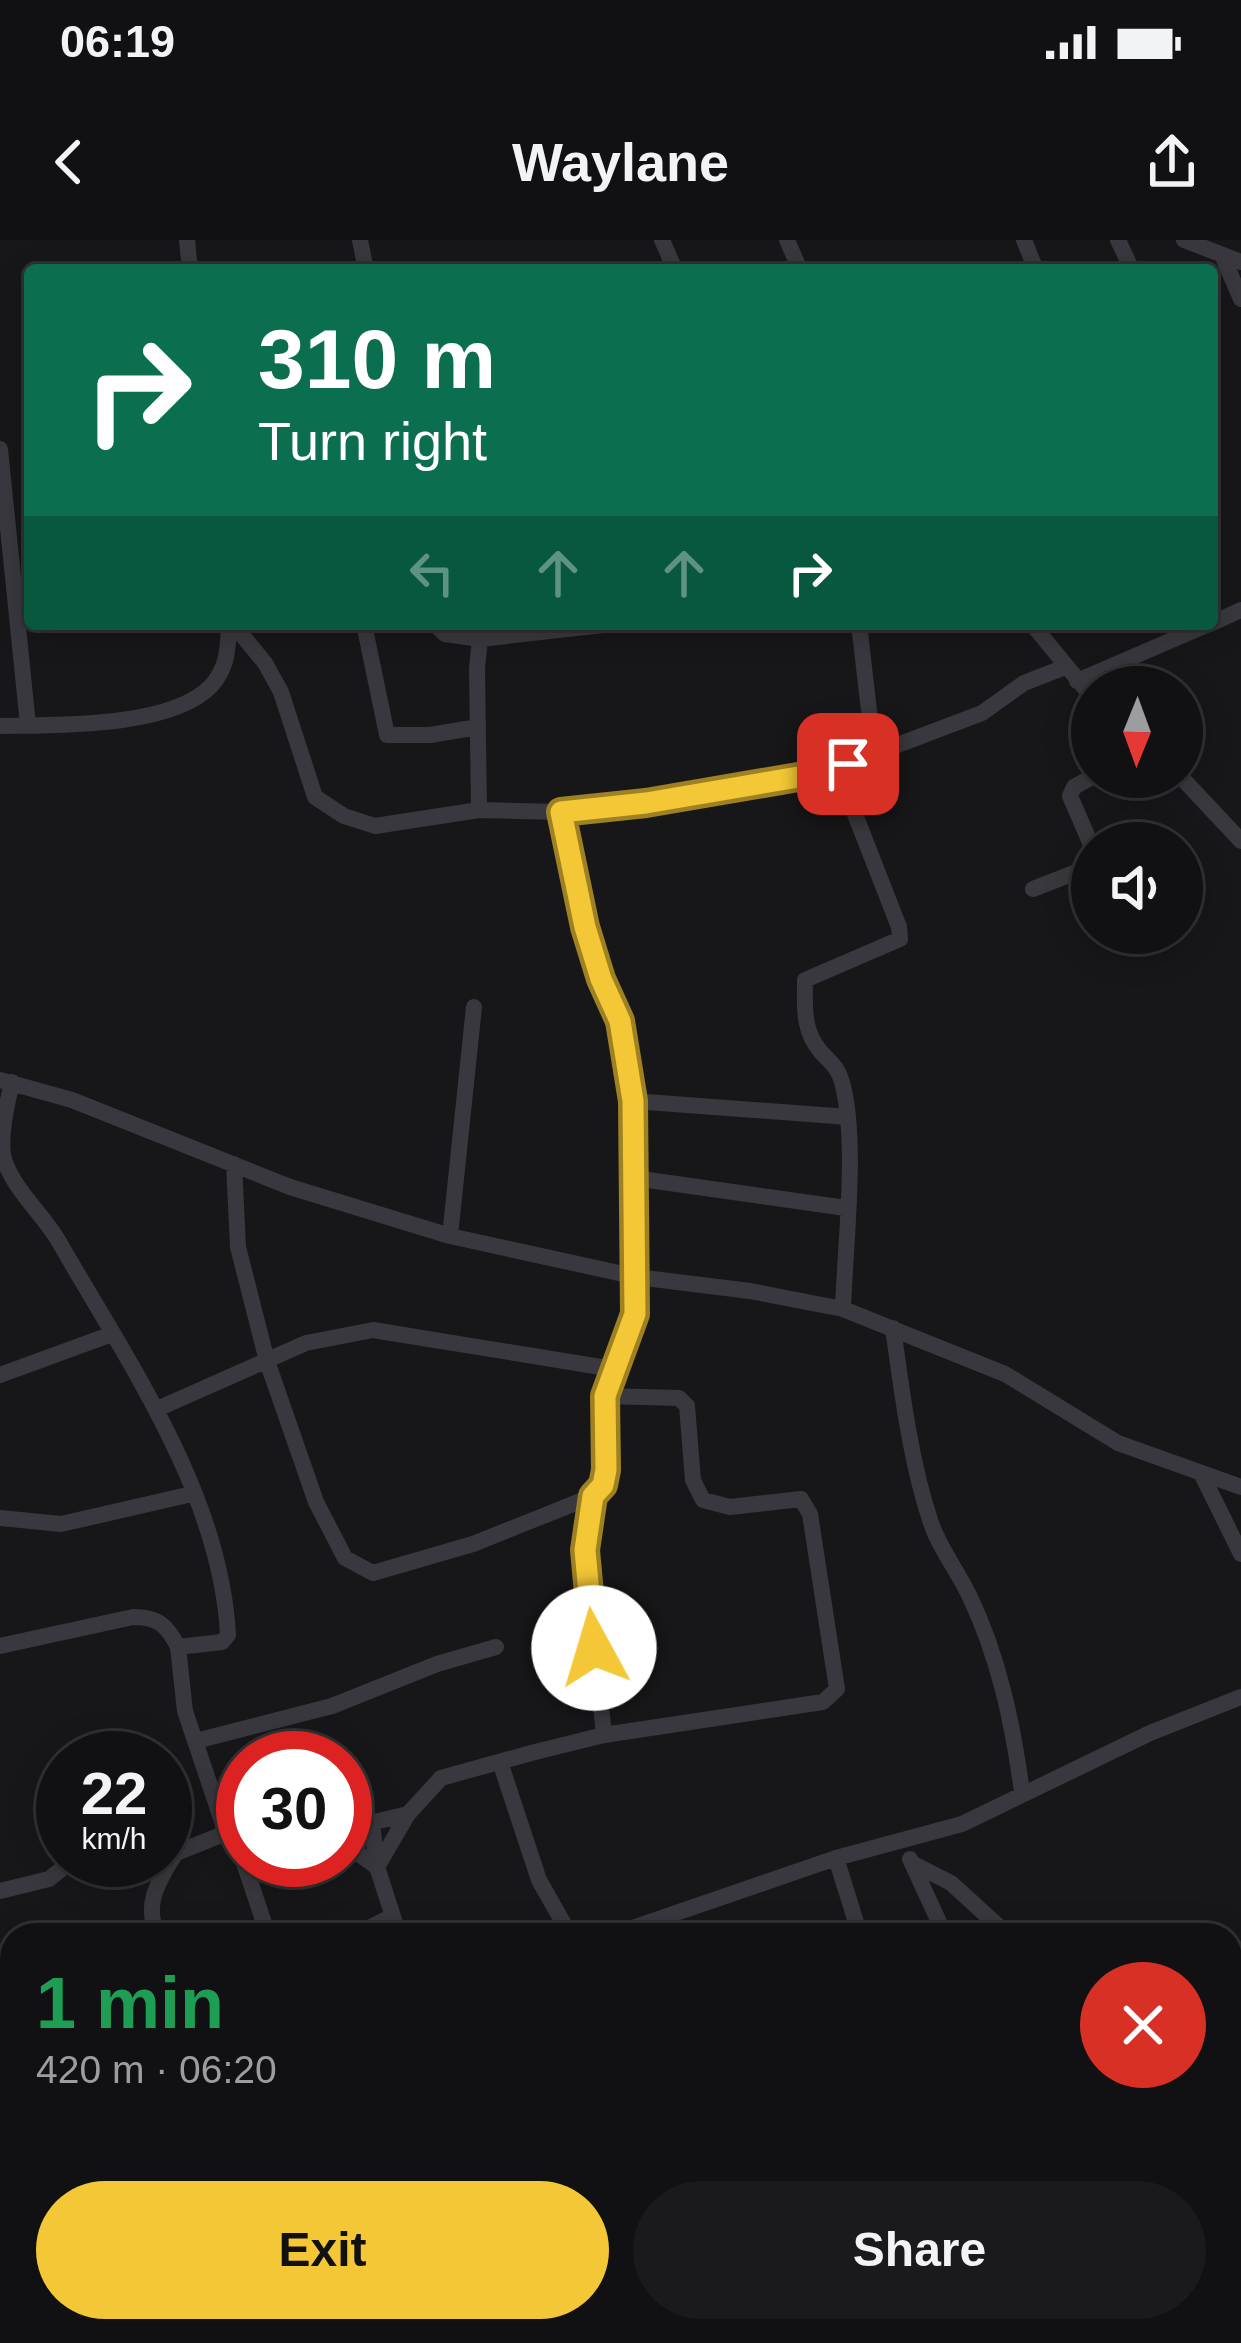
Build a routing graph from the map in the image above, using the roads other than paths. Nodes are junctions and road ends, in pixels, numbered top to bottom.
1 (1184, 240) edge
2 (1222, 255) junction
3 (1241, 262) edge
4 (1241, 299) edge
5 (0, 448) edge
6 (4, 528) edge
7 (230, 630) edge
8 (236, 630) edge
9 (365, 630) edge
10 (441, 630) edge
11 (559, 630) edge
12 (860, 630) edge
13 (1034, 630) edge
14 (1183, 630) edge
15 (480, 639) junction
16 (1091, 666) edge
17 (1071, 674) joint
18 (28, 725) junction
19 (0, 726) edge
20 (478, 727) junction
21 (874, 754) junction
22 (837, 769) junction
23 (1071, 794) edge
24 (1201, 798) edge
25 (479, 810) junction
26 (561, 812) junction
27 (1081, 822) edge
28 (1241, 841) edge
29 (1071, 874) edge
30 (1033, 889) dead end
31 (474, 1007) dead end
32 (6, 1081) edge
33 (633, 1101) junction
34 (848, 1117) junction
35 (234, 1164) junction
36 (634, 1178) junction
37 (846, 1208) junction
38 (449, 1236) junction
39 (637, 1277) junction
40 (843, 1309) junction
41 (893, 1328) junction
42 (112, 1334) junction
43 (267, 1361) junction
44 (613, 1369) junction
45 (0, 1376) edge
46 (605, 1396) junction
47 (157, 1409) junction
48 (1202, 1475) junction
49 (1241, 1487) edge
50 (192, 1494) junction
51 (593, 1496) junction
52 (0, 1518) edge
53 (1241, 1554) edge
54 (0, 1646) edge
55 (178, 1647) junction
56 (496, 1647) dead end
57 (1241, 1697) edge
58 (604, 1735) junction
59 (196, 1741) junction
60 (500, 1762) junction
61 (1022, 1792) junction
62 (216, 1802) edge
63 (408, 1814) junction
64 (372, 1823) joint
65 (901, 1840) junction
66 (836, 1858) junction
67 (372, 1863) edge
68 (912, 1863) junction
69 (377, 1867) junction
70 (36, 1882) edge
71 (155, 1887) edge
72 (253, 1887) edge
73 (0, 1892) edge
74 (391, 1917) junction
75 (154, 1923) edge
76 (264, 1923) edge
77 (379, 1923) edge
78 (394, 1923) edge
79 (563, 1923) edge
80 (647, 1923) edge
81 (856, 1923) edge
82 (940, 1923) edge
83 (995, 1923) edge

1 - 2 street
2 - 3 street
2 - 4 street
5 - 6 street
6 - 18 street
7 - 18 street
8 - 25 street
9 - 20 street
10 - 15 street
11 - 15 street
12 - 21 street
13 - 17 street
14 - 16 street
15 - 20 street
17 - 21 street
18 - 19 street
20 - 25 street
21 - 22 street
22 - 26 street
22 - 34 street
23 - 27 street
24 - 28 street
25 - 26 street
26 - 33 street
29 - 30 street
31 - 38 street
32 - 35 street
32 - 42 street
33 - 34 street
33 - 36 street
34 - 37 street
35 - 38 street
35 - 43 street
36 - 37 street
36 - 39 street
37 - 40 street
38 - 39 street
39 - 40 street
39 - 44 street
40 - 41 street
41 - 48 street
41 - 61 street
42 - 45 street
42 - 47 street
43 - 44 street
43 - 47 street
43 - 51 street
44 - 46 street
46 - 51 street
46 - 58 street
47 - 50 street
48 - 49 street
48 - 53 street
50 - 52 street
50 - 55 street
51 - 58 street
54 - 55 street
55 - 59 street
56 - 59 street
57 - 61 street
58 - 60 street
59 - 62 street
60 - 63 street
60 - 79 street
61 - 65 street
63 - 64 street
63 - 69 street
64 - 69 street
65 - 66 street
65 - 68 street
66 - 80 street
66 - 81 street
67 - 69 street
68 - 82 street
68 - 83 street
69 - 74 street
70 - 73 street
71 - 75 street
72 - 76 street
74 - 77 street
74 - 78 street

